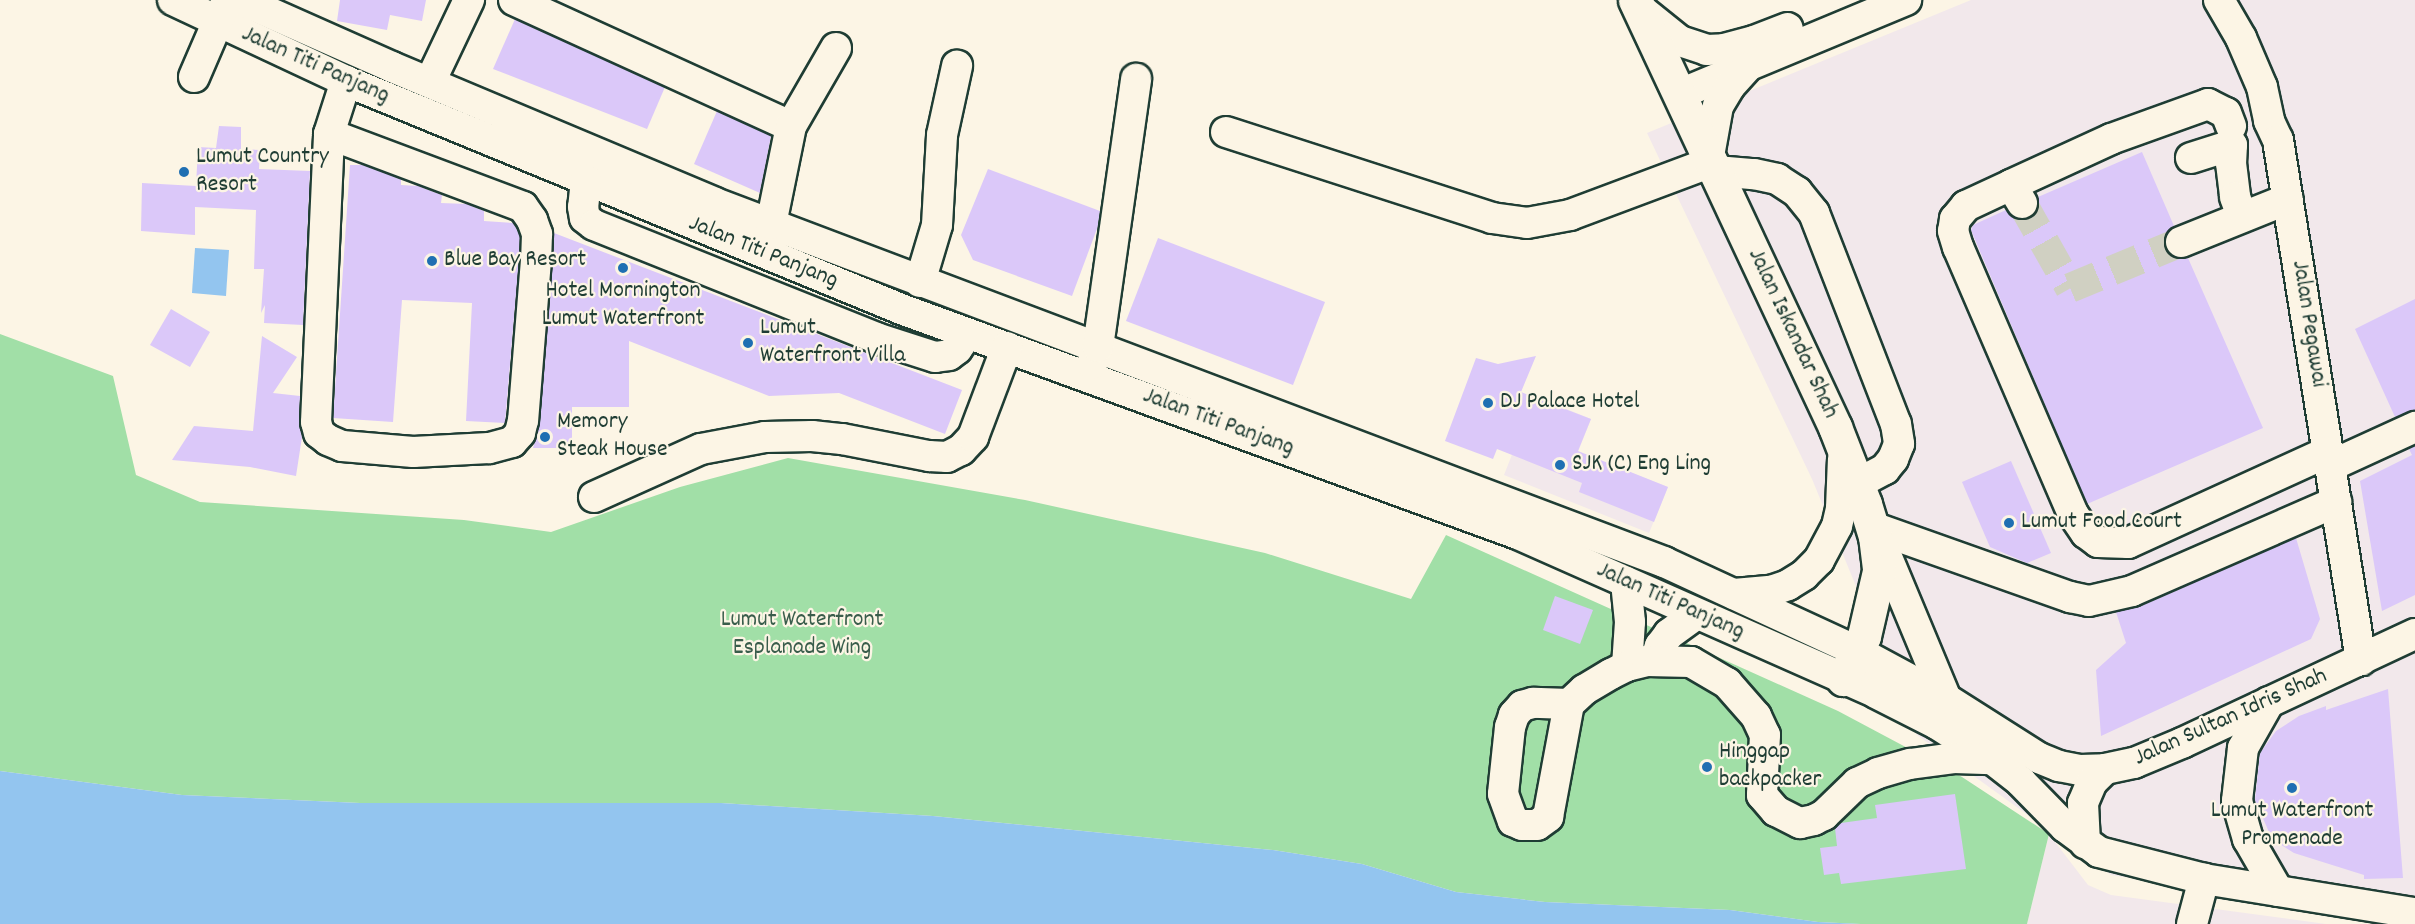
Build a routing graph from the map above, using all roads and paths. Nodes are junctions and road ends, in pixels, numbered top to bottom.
1 (173, 0) edge
2 (242, 0) edge
3 (469, 0) edge
4 (514, 0) edge
5 (1856, 0) edge
6 (1906, 0) edge
7 (2219, 0) edge
8 (1637, 4) edge
9 (223, 11) edge
10 (836, 48) dead end
11 (957, 66) dead end
12 (1748, 66) junction
13 (194, 77) dead end
14 (1136, 79) dead end
15 (345, 81) junction
16 (430, 82) junction
17 (1680, 94) junction
18 (476, 102) junction
19 (2270, 121) junction
20 (791, 126) junction
21 (2231, 126) junction
22 (464, 129) junction
23 (1226, 132) dead end
24 (329, 134) junction
25 (1713, 163) junction
26 (2288, 199) junction
27 (2242, 216) junction
28 (771, 224) junction
29 (2181, 242) tunnel mouth
30 (920, 282) junction
31 (1007, 347) junction
32 (1098, 347) junction
33 (1087, 376) junction
34 (2415, 427) edge
35 (1844, 449) junction
36 (2329, 459) junction
37 (594, 497) dead end
38 (2336, 502) junction
39 (1866, 506) junction
40 (1626, 582) junction
41 (1734, 594) junction
42 (1696, 614) junction
43 (2415, 634) edge
44 (2361, 660) junction
45 (1641, 663) junction
46 (1850, 665) junction
47 (1946, 699) junction
48 (2269, 702) junction
49 (1569, 704) dead end
50 (2001, 749) junction
51 (2105, 769) junction
52 (2085, 843) junction
53 (2204, 879) junction
54 (2278, 891) junction
55 (2415, 913) edge
56 (2192, 924) edge

1 - 9 street, Jalan Titi Panjang
2 - 16 street, Jalan Titi Panjang
3 - 16 street
4 - 20 street
5 - 8 street
6 - 12 street
7 - 19 street, Jalan Pegawai
8 - 17 main road, Jalan Iskandar Shah
9 - 13 street
9 - 15 street, Jalan Titi Panjang
10 - 20 street
11 - 30 street
12 - 17 street
12 - 25 street
14 - 32 street
15 - 22 street, Jalan Titi Panjang
15 - 24 street
16 - 18 street, Jalan Titi Panjang
17 - 25 main road, Jalan Iskandar Shah
18 - 22 street
18 - 28 street, Jalan Titi Panjang
19 - 21 street
19 - 26 street, Jalan Pegawai
20 - 28 street
21 - 27 street
21 - 36 street
22 - 31 street, Jalan Titi Panjang
23 - 25 street
24 - 24 street
25 - 35 main road, Jalan Iskandar Shah
25 - 39 street
26 - 27 street
26 - 36 street, Jalan Pegawai
27 - 29 street
28 - 30 street, Jalan Titi Panjang
30 - 32 street, Jalan Titi Panjang
31 - 33 street, Jalan Titi Panjang
31 - 37 street
32 - 33 street
32 - 41 street, Jalan Titi Panjang
33 - 40 street, Jalan Titi Panjang
34 - 36 street
35 - 39 main road, Jalan Iskandar Shah
35 - 41 street
36 - 38 street, Jalan Pegawai
38 - 39 street
38 - 44 street, Jalan Pegawai
39 - 46 main road, Jalan Iskandar Shah
39 - 47 street
40 - 42 street, Jalan Titi Panjang
40 - 45 street
41 - 46 street, Jalan Titi Panjang
42 - 45 street
42 - 46 street, Jalan Titi Panjang
43 - 44 street, Jalan Sultan Idris Shah
44 - 48 street, Jalan Sultan Idris Shah
45 - 49 street
45 - 50 street
46 - 47 street, Jalan Titi Panjang
46 - 50 street, Jalan Titi Panjang
47 - 50 street, Jalan Titi Panjang
48 - 51 street, Jalan Sultan Idris Shah
48 - 54 street
50 - 51 street, Jalan Sultan Idris Shah
50 - 52 street, Jalan Titi Panjang
51 - 52 street
52 - 53 street, Jalan Titi Panjang
53 - 54 street, Jalan Titi Panjang
53 - 56 street
54 - 55 street, Jalan Titi Panjang

